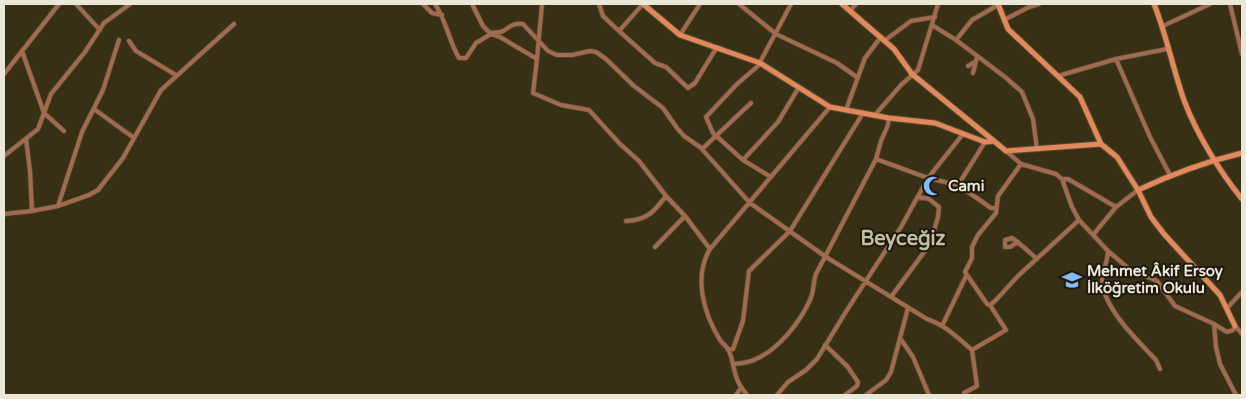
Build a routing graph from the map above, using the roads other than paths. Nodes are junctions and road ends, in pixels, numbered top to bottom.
1 (58, 4) edge
2 (76, 4) edge
3 (130, 4) edge
4 (423, 4) edge
5 (435, 4) edge
6 (472, 4) edge
7 (542, 4) edge
8 (598, 4) edge
9 (643, 4) edge
10 (700, 4) edge
11 (739, 4) edge
12 (791, 4) edge
13 (842, 4) edge
14 (856, 4) edge
15 (938, 4) edge
16 (998, 4) edge
17 (1039, 4) edge
18 (1154, 4) edge
19 (1210, 4) edge
20 (1230, 4) edge
21 (850, 11) junction
22 (442, 15) junction
23 (935, 16) junction
24 (1004, 20) junction
25 (234, 24) dead end
26 (932, 25) junction
27 (1163, 26) junction
28 (100, 30) junction
29 (619, 31) junction
30 (776, 34) junction
31 (680, 35) junction
32 (119, 40) dead end
33 (538, 40) junction
34 (882, 40) junction
35 (956, 40) junction
36 (129, 41) dead end
37 (717, 47) junction
38 (1167, 49) junction
39 (22, 51) junction
40 (1242, 54) edge
41 (977, 57) junction
42 (537, 59) junction
43 (1116, 59) junction
44 (975, 62) junction
45 (760, 63) junction
46 (968, 66) dead end
47 (973, 73) dead end
48 (4, 74) edge
49 (912, 74) junction
50 (176, 75) junction
51 (1058, 76) junction
52 (858, 78) junction
53 (799, 87) junction
54 (751, 103) dead end
55 (830, 107) junction
56 (94, 109) junction
57 (846, 110) junction
58 (44, 113) junction
59 (863, 113) junction
60 (874, 116) junction
61 (889, 118) junction
62 (64, 131) dead end
63 (963, 134) junction
64 (716, 136) junction
65 (134, 138) junction
66 (26, 139) junction
67 (994, 141) junction
68 (985, 142) junction
69 (1101, 144) junction
70 (1037, 148) junction
71 (702, 149) junction
72 (1006, 151) junction
73 (1242, 153) edge
74 (4, 156) edge
75 (876, 159) junction
76 (743, 160) junction
77 (1215, 160) junction
78 (1021, 164) junction
79 (1170, 175) junction
80 (771, 177) junction
81 (928, 178) junction
82 (1062, 179) junction
83 (958, 186) junction
84 (1138, 190) junction
85 (666, 196) junction
86 (918, 197) junction
87 (1242, 199) edge
88 (750, 203) junction
89 (58, 206) junction
90 (996, 208) junction
91 (1116, 208) junction
92 (32, 211) junction
93 (4, 214) edge
94 (686, 216) junction
95 (1079, 220) junction
96 (626, 221) dead end
97 (790, 231) junction
98 (1093, 235) junction
99 (1018, 242) junction
100 (654, 247) dead end
101 (710, 249) junction
102 (1108, 251) junction
103 (826, 257) junction
104 (1037, 259) junction
105 (966, 276) junction
106 (865, 281) junction
107 (1242, 292) edge
108 (891, 297) junction
109 (990, 305) junction
110 (908, 308) junction
111 (1227, 308) junction
112 (1214, 324) junction
113 (942, 326) junction
114 (1236, 326) junction
115 (1242, 334) edge
116 (900, 338) junction
117 (825, 345) junction
118 (728, 350) junction
119 (972, 350) junction
120 (734, 364) junction
121 (1160, 369) dead end
122 (741, 388) junction
123 (964, 393) dead end
124 (736, 395) edge
125 (747, 395) edge
126 (777, 395) edge
127 (846, 395) edge
128 (866, 395) edge
129 (929, 395) edge
130 (1236, 395) edge

1 - 39 street
2 - 28 street
3 - 28 street
4 - 22 street
5 - 22 street
6 - 33 street
7 - 33 street
8 - 29 street
9 - 29 street
9 - 31 street
10 - 31 street
11 - 30 street
12 - 30 street
13 - 21 street
14 - 21 street
15 - 23 street
16 - 24 street
16 - 35 street
17 - 24 street
18 - 27 street
19 - 27 street
20 - 40 street
21 - 34 street
22 - 42 street
23 - 26 street
23 - 34 street
24 - 51 street
25 - 50 street
26 - 35 street
26 - 49 street
27 - 38 street
28 - 58 street
29 - 37 street
30 - 45 street
30 - 52 street
31 - 37 street
32 - 56 street
33 - 42 street
33 - 71 street
34 - 49 street
34 - 52 street
35 - 41 street
36 - 50 street
37 - 45 street
38 - 43 street
38 - 77 street
39 - 48 street
39 - 58 street
41 - 44 street
41 - 70 street
42 - 85 street
43 - 51 street
43 - 79 street
44 - 46 street
44 - 47 street
45 - 53 street
45 - 64 street
49 - 60 street
49 - 67 street
50 - 65 street
51 - 69 street
52 - 57 street
53 - 55 street
53 - 76 street
54 - 64 street
55 - 57 street
55 - 80 street
56 - 65 street
56 - 89 street
57 - 59 street
58 - 62 street
58 - 66 street
59 - 60 street
59 - 97 street
60 - 61 street
61 - 63 street
61 - 75 street
63 - 68 street
63 - 81 street
64 - 71 street
64 - 76 street
65 - 89 street
66 - 74 street
66 - 92 street
67 - 68 street
67 - 72 street
68 - 83 street
69 - 70 street
69 - 84 street
70 - 72 street
71 - 88 street
72 - 78 street
73 - 77 street
75 - 81 street
75 - 103 street
76 - 80 street
77 - 79 street
77 - 87 street
78 - 82 street
78 - 90 street
79 - 84 street
80 - 88 street
81 - 83 street
81 - 86 street
82 - 91 street
82 - 95 street
83 - 90 street
84 - 91 street
84 - 111 street
85 - 94 street
85 - 96 street
86 - 106 street
86 - 108 street
88 - 97 street
88 - 101 street
89 - 92 street
90 - 105 street
91 - 98 street
92 - 93 street
94 - 100 street
94 - 101 street
95 - 98 street
95 - 104 street
97 - 103 street
97 - 118 street
98 - 102 street
99 - 99 street
99 - 104 street
101 - 118 street
102 - 112 street
102 - 121 street
103 - 106 street
103 - 120 street
104 - 109 street
105 - 109 street
105 - 113 street
106 - 108 street
106 - 117 street
107 - 111 street
108 - 110 street
109 - 119 street
110 - 113 street
110 - 116 street
111 - 114 street
112 - 114 street
112 - 130 street
113 - 119 street
114 - 115 street
116 - 128 street
116 - 129 street
117 - 126 street
117 - 127 street
118 - 120 street
119 - 123 street
120 - 122 street
122 - 124 street
122 - 125 street

